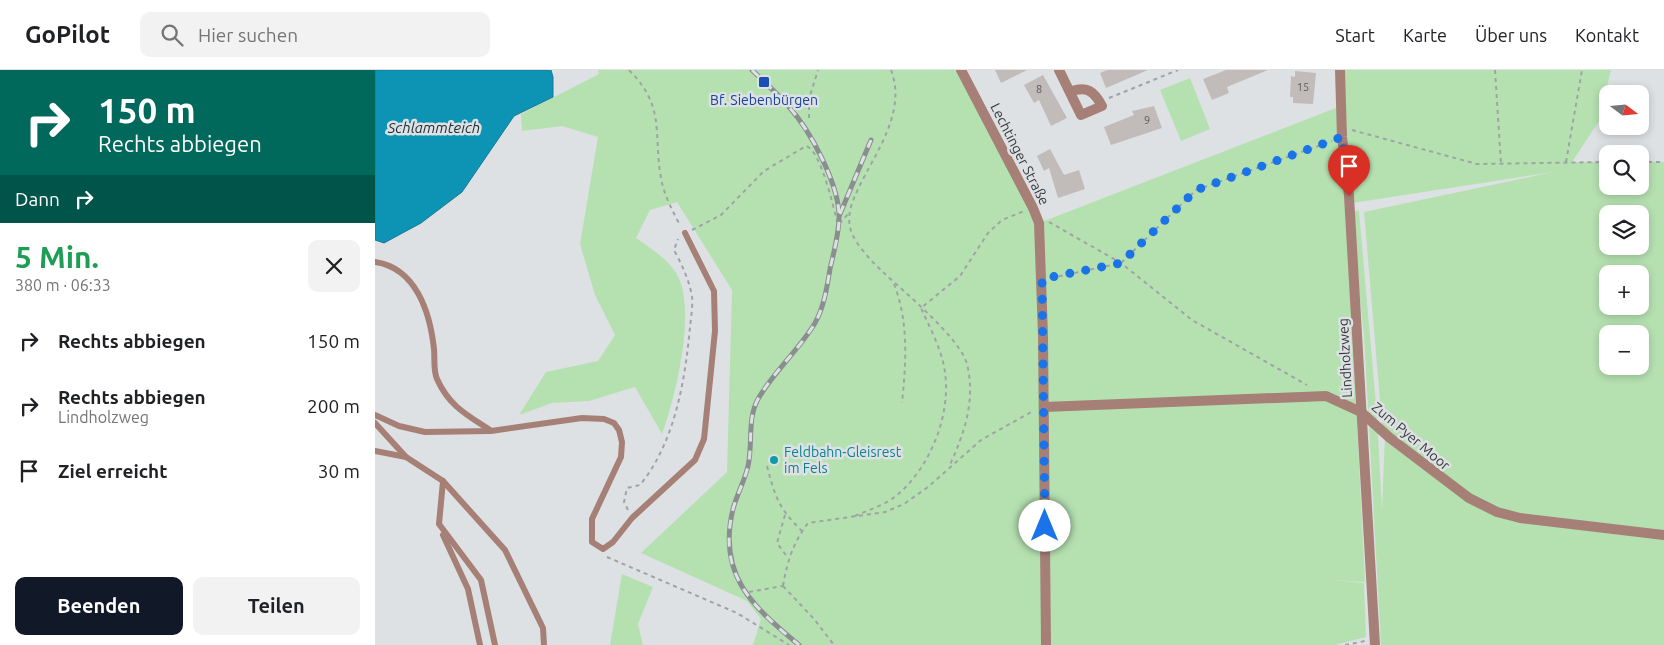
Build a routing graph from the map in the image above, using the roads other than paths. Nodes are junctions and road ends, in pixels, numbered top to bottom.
1 (961, 70) edge
2 (1059, 70) edge
3 (1339, 70) edge
4 (1069, 92) junction
5 (685, 233) road end
6 (375, 262) edge
7 (1045, 407) junction
8 (1361, 412) junction
9 (375, 416) edge
10 (375, 423) edge
11 (491, 431) junction
12 (375, 451) edge
13 (406, 457) junction
14 (443, 480) junction
15 (439, 524) junction
16 (1664, 534) edge
17 (1375, 642) edge
18 (480, 645) edge
19 (495, 645) edge
20 (544, 645) edge
21 (1046, 645) edge

1 - 7 street, Lechtinger Straße
2 - 4 street
3 - 8 street, Lindholzweg
4 - 4 street
5 - 11 lane
6 - 11 lane
7 - 8 street, Zum Pyer Moor
7 - 21 street, Lechtinger Straße
8 - 16 street, Zum Pyer Moor
8 - 17 street, Lindholzweg
9 - 11 lane
10 - 13 lane
12 - 13 lane
13 - 14 lane
14 - 15 lane
14 - 20 lane
15 - 18 lane
15 - 19 lane

